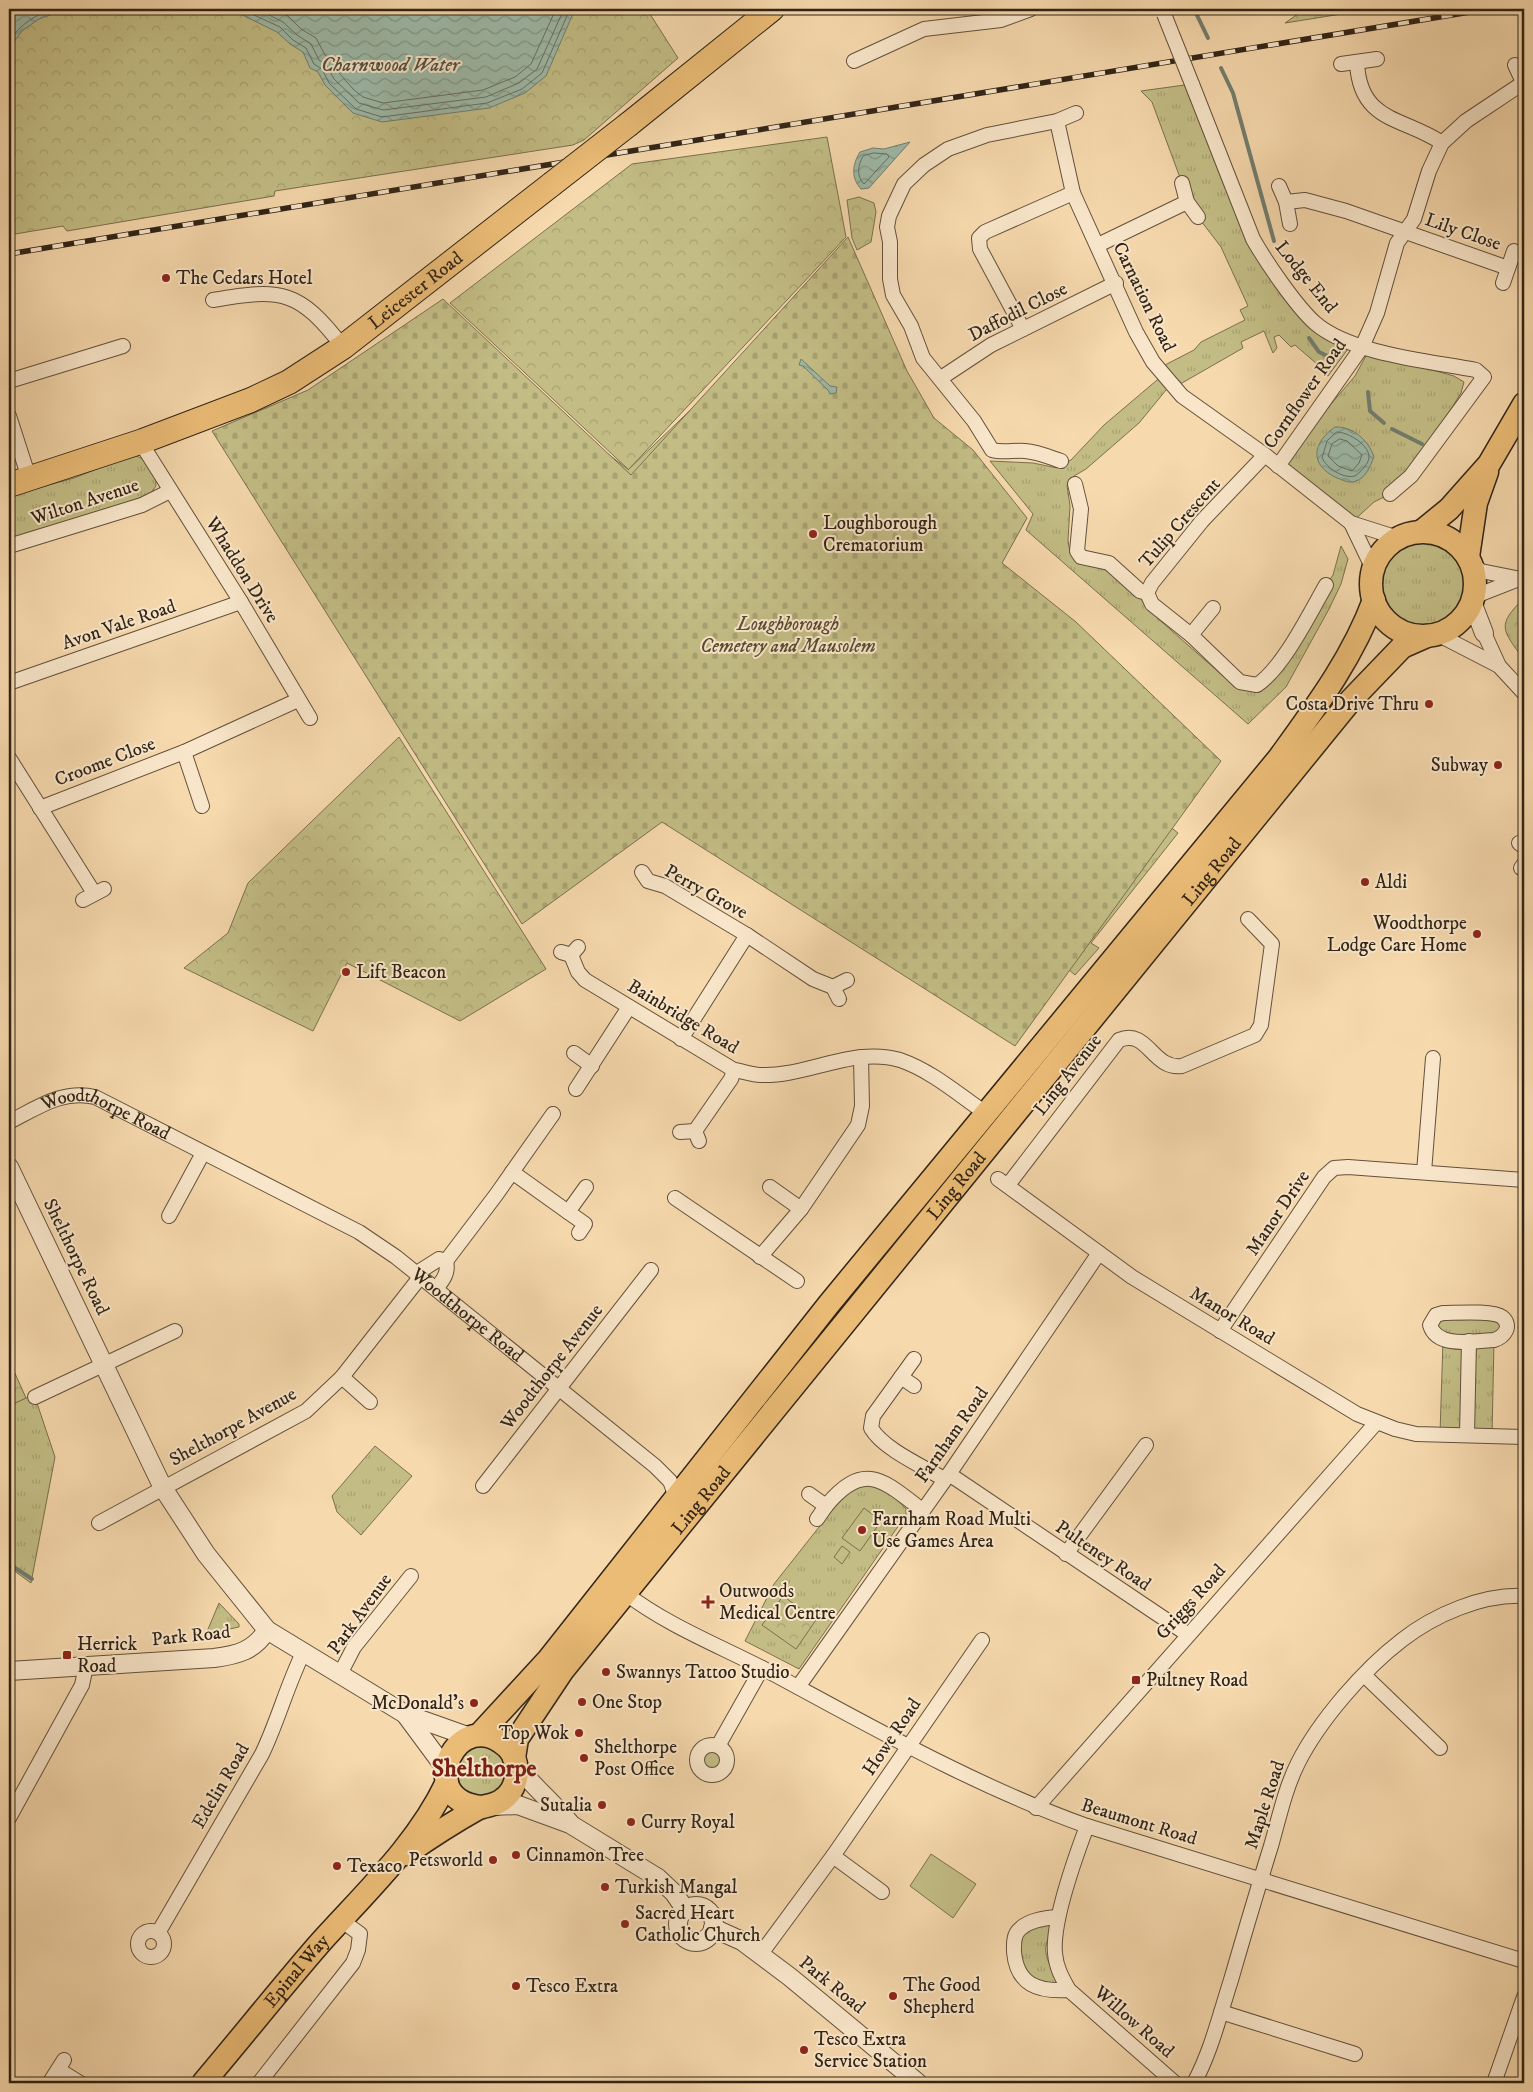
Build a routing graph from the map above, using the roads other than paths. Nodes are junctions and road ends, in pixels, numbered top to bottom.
1 (772, 9) edge
2 (1031, 9) edge
3 (1163, 12) edge
4 (1376, 59) dead end
5 (854, 60) dead end
6 (1357, 63) junction
7 (1342, 64) dead end
8 (1515, 66) dead end
9 (1523, 84) edge
10 (1076, 113) dead end
11 (1057, 121) junction
12 (1442, 143) junction
13 (1182, 183) dead end
14 (1279, 186) dead end
15 (1073, 193) junction
16 (1186, 202) junction
17 (1286, 202) junction
18 (1198, 216) dead end
19 (1290, 224) dead end
20 (1405, 232) junction
21 (1098, 244) junction
22 (1514, 251) dead end
23 (1508, 268) junction
24 (1503, 283) dead end
25 (1116, 284) junction
26 (213, 300) dead end
27 (1023, 329) junction
28 (123, 346) dead end
29 (343, 346) junction
30 (1362, 347) junction
31 (9, 381) edge
32 (945, 384) junction
33 (1524, 404) edge
34 (9, 416) edge
35 (143, 441) junction
36 (1265, 455) junction
37 (1061, 462) dead end
38 (1489, 464) junction
39 (1278, 466) junction
40 (19, 481) edge
41 (1075, 484) dead end
42 (170, 491) junction
43 (1390, 494) dead end
44 (1350, 523) junction
45 (1422, 532) junction
46 (1398, 538) junction
47 (9, 546) edge
48 (1469, 560) junction
49 (1373, 569) junction
50 (1522, 578) edge
51 (1326, 585) dead end
52 (1147, 593) junction
53 (1374, 600) junction
54 (1472, 600) junction
55 (242, 602) junction
56 (1213, 608) dead end
57 (1484, 632) joint
58 (1191, 635) junction
59 (1432, 635) junction
60 (1499, 666) junction
61 (9, 683) edge
62 (1524, 694) edge
63 (298, 700) junction
64 (310, 718) dead end
65 (184, 752) junction
66 (9, 758) edge
67 (202, 806) dead end
68 (40, 808) junction
69 (644, 882) dead end
70 (94, 894) dead end
71 (1248, 918) dead end
72 (747, 935) junction
73 (570, 951) dead end
74 (847, 980) dead end
75 (629, 1007) junction
76 (681, 1039) junction
77 (574, 1054) dead end
78 (861, 1057) junction
79 (1433, 1058) dead end
80 (592, 1066) junction
81 (734, 1070) junction
82 (576, 1089) dead end
83 (553, 1114) dead end
84 (987, 1114) junction
85 (9, 1122) edge
86 (680, 1132) dead end
87 (204, 1153) junction
88 (9, 1167) edge
89 (512, 1172) junction
90 (1424, 1172) junction
91 (1524, 1180) edge
92 (1003, 1182) joint
93 (586, 1187) dead end
94 (770, 1187) dead end
95 (675, 1198) dead end
96 (801, 1209) junction
97 (568, 1212) junction
98 (169, 1216) dead end
99 (579, 1233) dead end
100 (1099, 1253) junction
101 (760, 1257) junction
102 (446, 1261) junction
103 (651, 1270) dead end
104 (419, 1274) junction
105 (797, 1282) dead end
106 (436, 1289) junction
107 (176, 1331) dead end
108 (1220, 1331) junction
109 (1468, 1341) junction
110 (914, 1359) dead end
111 (105, 1366) junction
112 (342, 1377) junction
113 (901, 1377) junction
114 (914, 1386) dead end
115 (560, 1389) junction
116 (35, 1398) dead end
117 (370, 1402) dead end
118 (1376, 1423) junction
119 (1467, 1435) junction
120 (1524, 1437) edge
121 (1146, 1445) dead end
122 (947, 1477) junction
123 (483, 1486) dead end
124 (163, 1488) junction
125 (810, 1494) dead end
126 (676, 1497) junction
127 (826, 1506) junction
128 (922, 1510) junction
129 (817, 1519) dead end
130 (99, 1523) dead end
131 (677, 1530) junction
132 (1066, 1554) junction
133 (410, 1576) dead end
134 (625, 1594) junction
135 (1524, 1596) edge
136 (266, 1630) junction
137 (1188, 1634) junction
138 (982, 1640) dead end
139 (304, 1651) junction
140 (86, 1666) junction
141 (762, 1668) junction
142 (9, 1671) edge
143 (340, 1674) junction
144 (1364, 1675) junction
145 (798, 1687) junction
146 (405, 1714) junction
147 (475, 1736) junction
148 (718, 1746) dead end
149 (907, 1747) junction
150 (1440, 1748) dead end
151 (516, 1762) junction
152 (446, 1775) junction
153 (487, 1806) junction
154 (1036, 1808) junction
155 (9, 1818) edge
156 (570, 1824) junction
157 (1087, 1826) junction
158 (833, 1856) junction
159 (396, 1861) junction
160 (1261, 1879) junction
161 (882, 1892) dead end
162 (685, 1909) junction
163 (1058, 1917) junction
164 (341, 1920) junction
165 (714, 1928) junction
166 (158, 1933) dead end
167 (760, 1955) junction
168 (1524, 1961) edge
169 (1068, 1990) junction
170 (1524, 1997) edge
171 (1221, 2012) junction
172 (1355, 2054) dead end
173 (58, 2071) dead end
174 (80, 2083) edge
175 (203, 2083) edge
176 (259, 2083) edge
177 (918, 2083) edge
178 (1175, 2083) edge
179 (1194, 2083) edge
180 (1494, 2083) edge

1 - 29 highway, Leicester Road, bridge
2 - 5 street
3 - 30 street, Lodge End, bridge
4 - 6 street
6 - 7 street
6 - 12 street
8 - 9 street
9 - 12 street
10 - 11 street
11 - 15 street, Carnation Road
11 - 32 street
12 - 20 street, Cornflower Road
13 - 16 street
14 - 17 street
15 - 21 street, Carnation Road
15 - 27 street
16 - 18 street
16 - 21 street
17 - 19 street
17 - 20 street, Lily Close
20 - 23 street, Lily Close
20 - 30 street, Cornflower Road
21 - 25 street, Carnation Road
22 - 23 street, Lily Close
23 - 24 street, Lily Close
25 - 27 street, Daffodil Close
25 - 36 street, Carnation Road
26 - 29 street
27 - 32 street, Daffodil Close
28 - 31 street
29 - 35 highway, Leicester Road
30 - 39 street, Cornflower Road
30 - 43 street, Lodge End
32 - 37 street
33 - 38 main road
34 - 40 street
35 - 40 highway, Leicester Road
35 - 42 street, Whaddon Drive
36 - 39 street, Carnation Road
36 - 52 street, Tulip Crescent
38 - 45 main road
38 - 48 main road
39 - 44 street, Carnation Road
41 - 52 street
42 - 47 street, Wilton Avenue
42 - 55 street, Whaddon Drive
44 - 46 street, Carnation Road
44 - 49 street, Carnation Road
45 - 46 main road
45 - 48 main road
46 - 49 main road
48 - 50 street
48 - 54 main road
49 - 53 main road
50 - 54 street
51 - 58 street, Tulip Crescent
52 - 58 street, Tulip Crescent
53 - 59 main road
53 - 84 main road, Ling Road
54 - 57 street
54 - 59 main road
55 - 61 street, Avon Vale Road
55 - 63 street, Whaddon Drive
56 - 58 street
57 - 60 street
59 - 60 street
59 - 131 main road, Ling Road
60 - 62 street
63 - 64 street, Whaddon Drive
63 - 65 street, Croome Close
65 - 67 street, Croome Close
65 - 68 street, Croome Close
66 - 68 street
68 - 70 street
69 - 72 street, Perry Grove
71 - 92 street, Ling Avenue
72 - 74 street, Perry Grove
72 - 76 street, Perry Grove
73 - 75 street, Bainbridge Road
75 - 76 street, Bainbridge Road
75 - 80 street
76 - 81 street, Bainbridge Road
77 - 80 street
78 - 81 street, Bainbridge Road
78 - 84 street, Bainbridge Road
78 - 96 street
79 - 90 street
80 - 82 street
81 - 86 street
83 - 89 street
84 - 126 main road, Ling Road
85 - 87 street, Woodthorpe Road
87 - 98 street
87 - 104 street, Woodthorpe Road
88 - 111 street, Shelthorpe Road
89 - 97 street
89 - 102 street
90 - 91 street, Manor Drive
90 - 108 street, Manor Drive
92 - 100 street, Manor Road
93 - 97 street
94 - 96 street
95 - 101 street
96 - 101 street
97 - 99 street
100 - 108 street, Manor Road
100 - 122 street, Farnham Road
101 - 105 street
102 - 104 street, Shelthorpe Avenue
102 - 106 street
103 - 115 street, Woodthorpe Avenue
104 - 106 street, Woodthorpe Road
104 - 112 street, Shelthorpe Avenue
106 - 115 street, Woodthorpe Road
107 - 111 street
108 - 118 street, Manor Road
109 - 109 street
109 - 119 street
110 - 113 street, Pulteney Road
111 - 116 street
111 - 124 street, Shelthorpe Road
112 - 117 street
112 - 124 street, Shelthorpe Avenue
113 - 114 street
113 - 122 street, Pulteney Road
115 - 123 street, Woodthorpe Avenue
115 - 126 street, Woodthorpe Road
118 - 119 street, Manor Road
118 - 137 street, Griggs Road
119 - 120 street, Manor Road
121 - 132 street
122 - 128 street, Farnham Road
122 - 132 street, Pulteney Road
124 - 130 street
124 - 136 street, Shelthorpe Road
125 - 127 street
126 - 131 main road, Woodthorpe Road
126 - 147 main road, Ling Road
127 - 128 street
127 - 129 street
128 - 145 street, Farnham Road
131 - 134 main road, Ling Road
132 - 137 street, Pulteney Road
133 - 143 street, Park Avenue
134 - 141 street, Beaumont Road
134 - 151 main road, Ling Road
135 - 144 street, Maple Road
136 - 139 street
136 - 140 street, Park Road
137 - 154 street, Griggs Road
138 - 149 street, Howe Road
139 - 143 street
139 - 166 street, Edelin Road
140 - 142 street, Park Road
140 - 155 street
141 - 145 street, Beaumont Road
141 - 148 street
143 - 146 street
144 - 150 street
144 - 160 street, Maple Road
145 - 149 street, Beaumont Road
146 - 147 street
146 - 152 street
147 - 151 main road
147 - 152 main road
149 - 154 street, Beaumont Road
149 - 158 street, Howe Road
151 - 153 main road
151 - 156 street
152 - 153 main road
152 - 159 main road, Epinal Way
153 - 156 street
153 - 159 main road, Epinal Way
154 - 157 street, Beaumont Road
156 - 162 street
157 - 160 street, Beaumont Road
157 - 163 street, Willow Road
158 - 161 street
158 - 167 street, Howe Road
159 - 164 main road, Epinal Way
160 - 168 street, Beaumont Road
160 - 171 street, Maple Road
162 - 165 street
162 - 165 street
163 - 169 street, Willow Road
163 - 169 street, Willow Road
164 - 175 main road, Epinal Way
164 - 176 street
165 - 167 street, Park Road
167 - 177 street, Park Road
169 - 178 street, Willow Road
170 - 180 street
171 - 172 street
171 - 179 street, Maple Road
173 - 174 street

